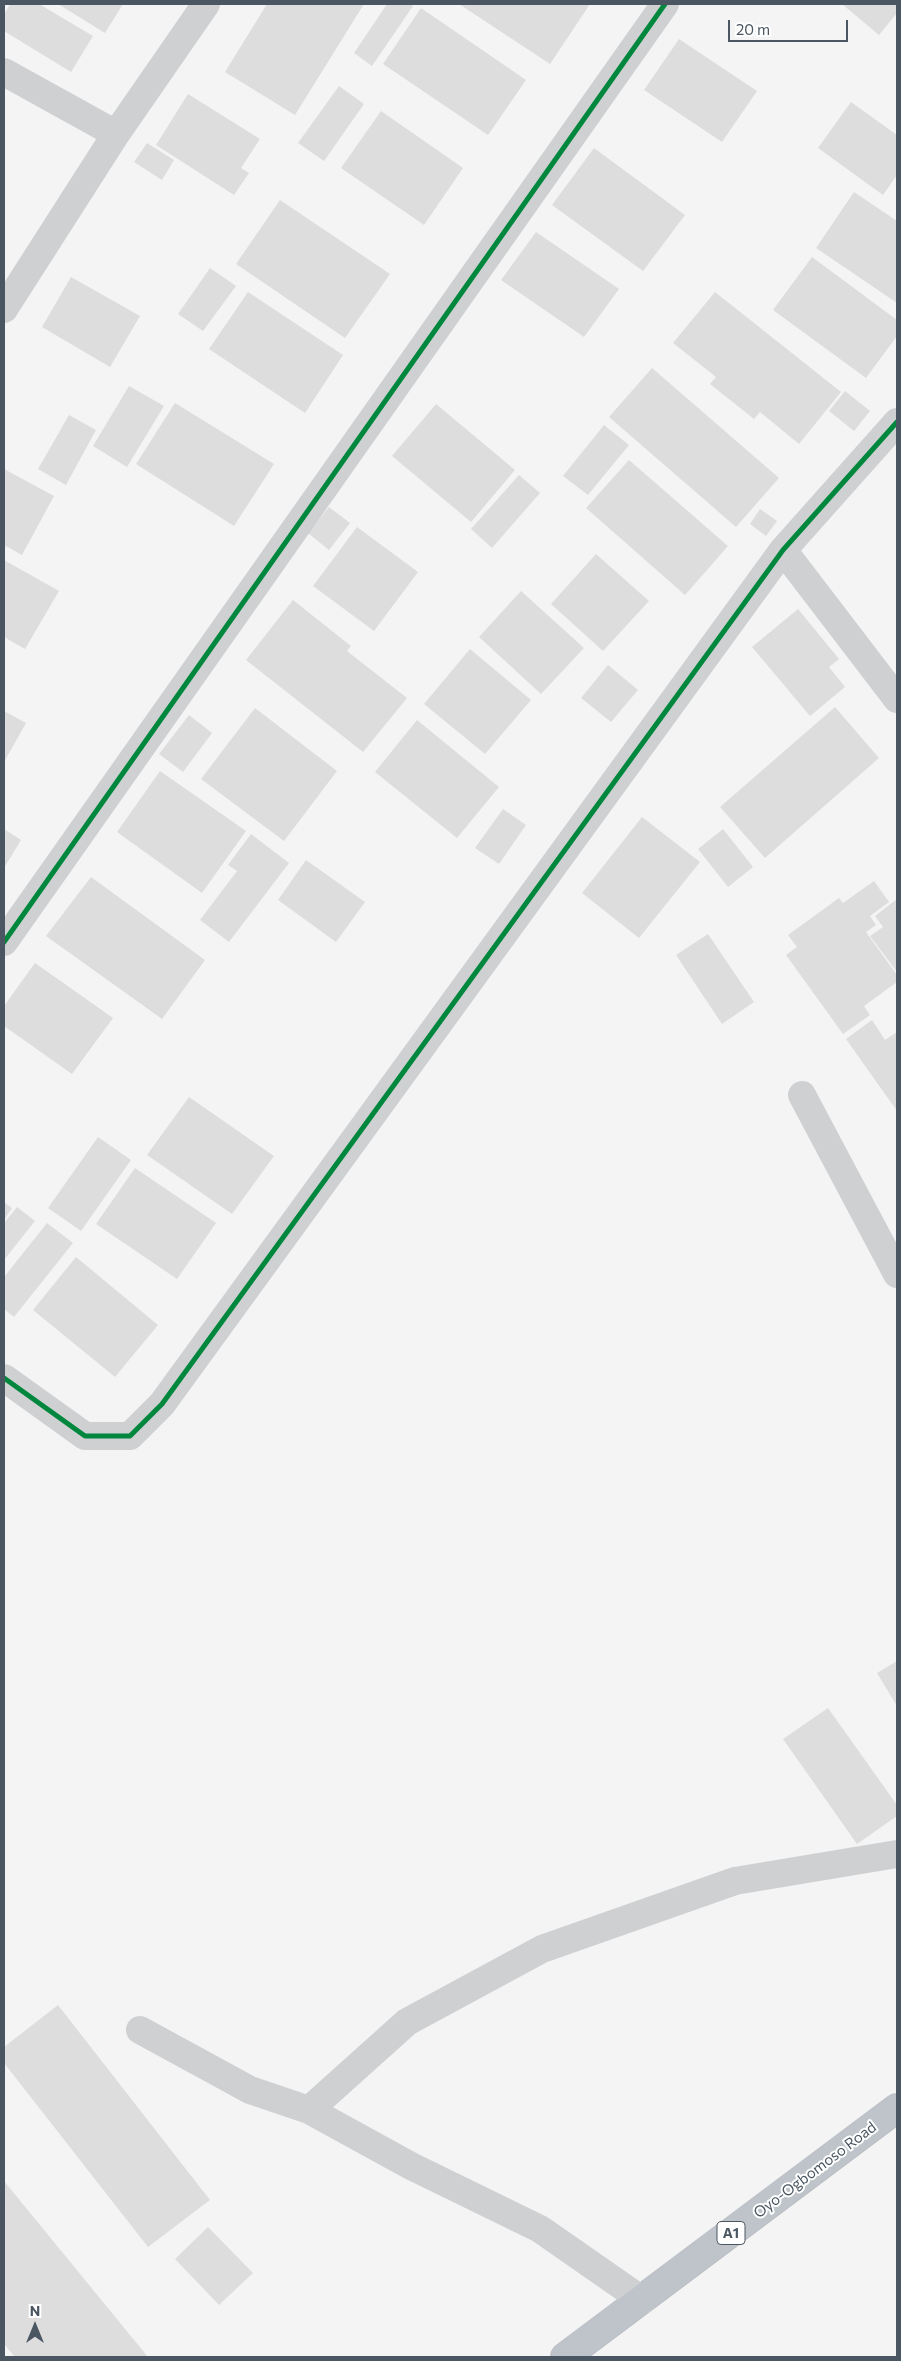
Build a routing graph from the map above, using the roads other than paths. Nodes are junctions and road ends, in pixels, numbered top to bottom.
1 (206, 4) edge
2 (665, 4) edge
3 (4, 72) edge
4 (116, 134) junction
5 (4, 309) edge
6 (897, 422) edge
7 (783, 550) junction
8 (897, 699) edge
9 (4, 942) edge
10 (802, 1096) dead end
11 (897, 1274) edge
12 (4, 1378) edge
13 (897, 1854) edge
14 (140, 2030) dead end
15 (897, 2108) edge
16 (308, 2110) junction
17 (642, 2300) junction
18 (565, 2357) edge

1 - 4 street
2 - 9 street
3 - 4 street
4 - 5 street
6 - 7 street
7 - 8 street
7 - 12 street
10 - 11 street
13 - 16 street
14 - 16 street
15 - 17 highway, Oyo-Ogbomoso Road / A1
16 - 17 street
17 - 18 highway, Oyo-Ogbomoso Road / A1

